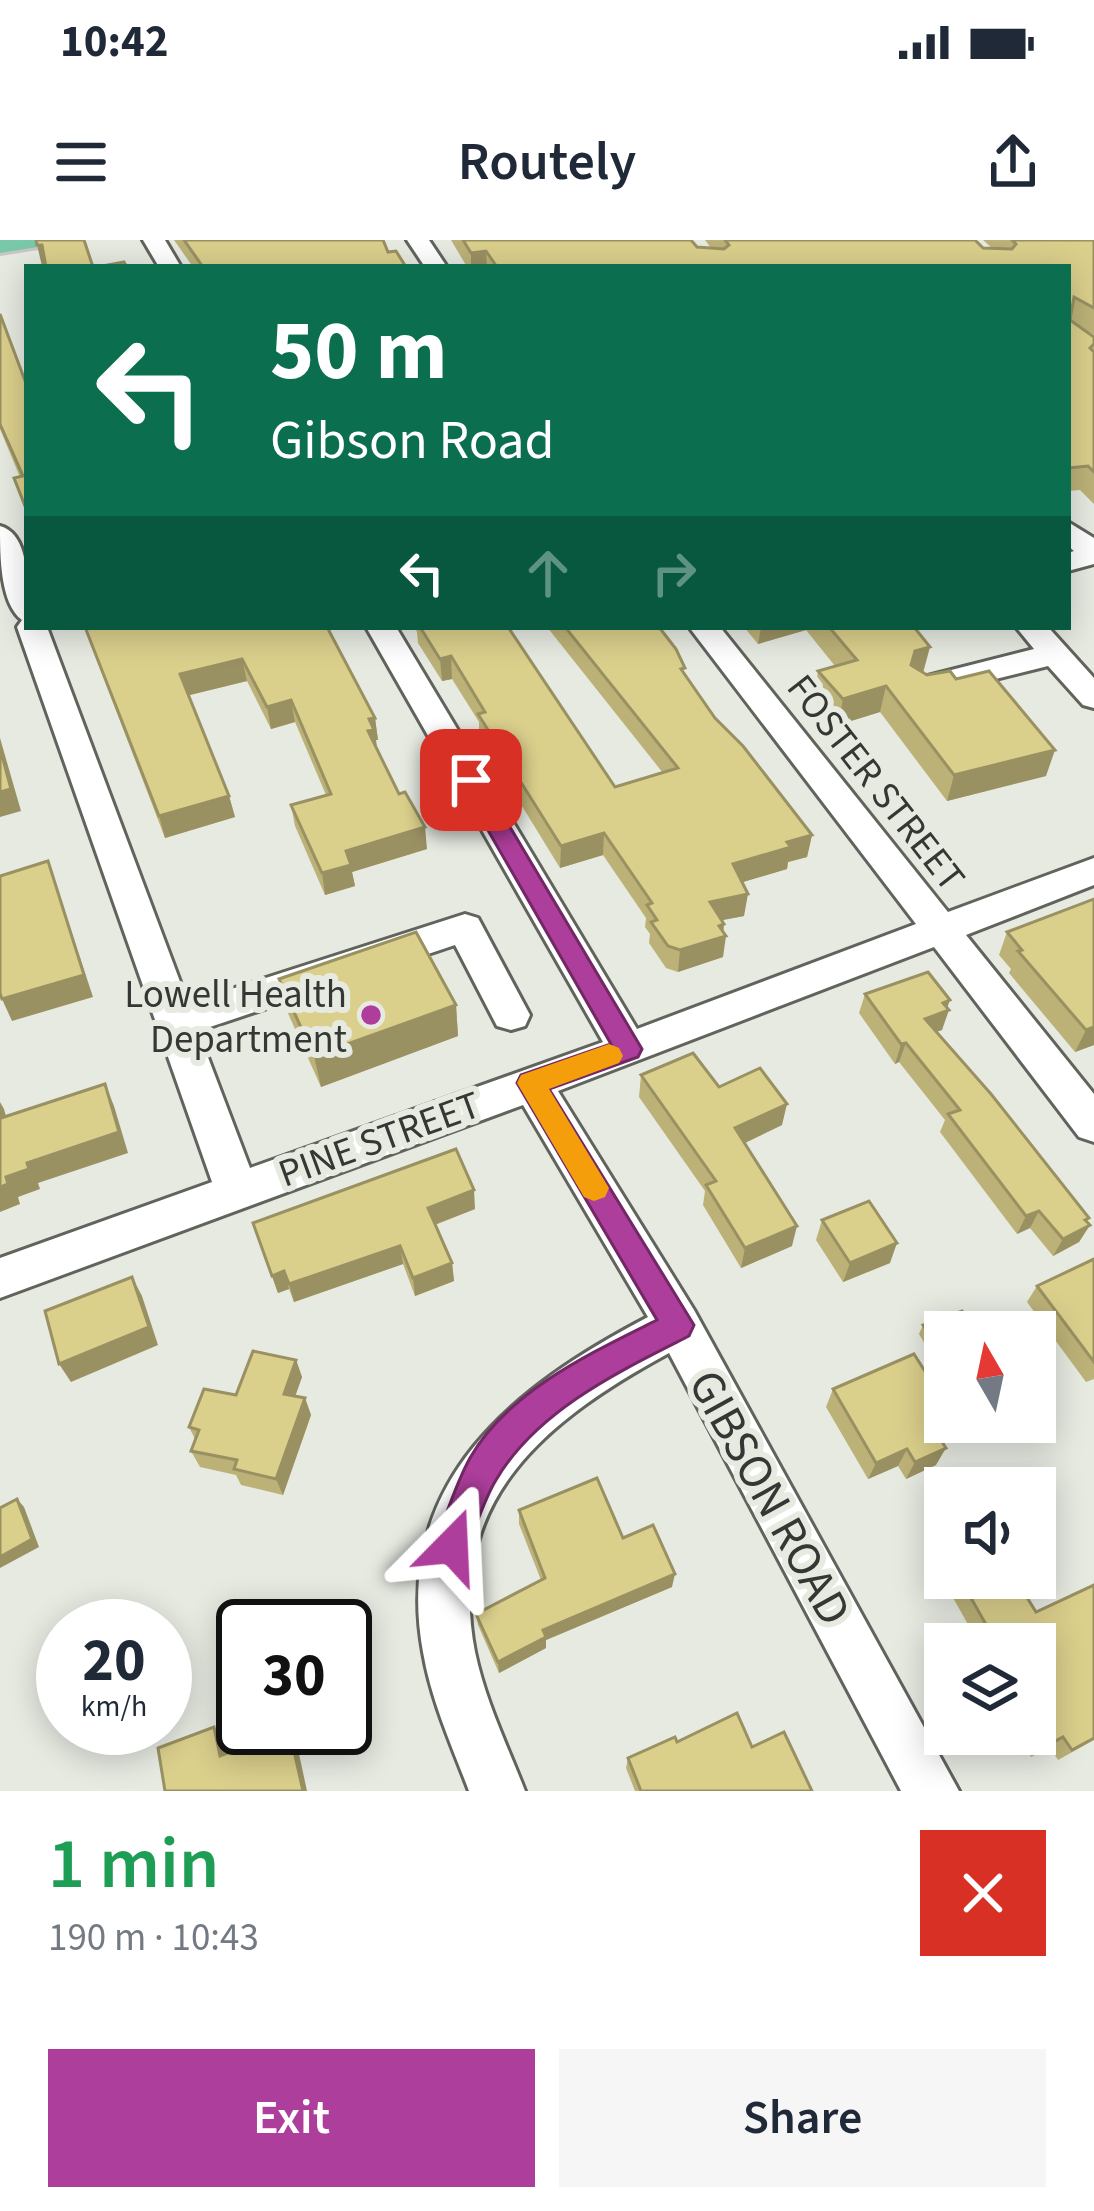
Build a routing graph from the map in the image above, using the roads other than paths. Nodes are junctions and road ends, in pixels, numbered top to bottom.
1 (34, 240) edge
2 (0, 245) edge
3 (1071, 534) edge
4 (0, 535) edge
5 (1071, 561) edge
6 (24, 603) edge
7 (33, 630) edge
8 (383, 630) edge
9 (706, 630) edge
10 (1034, 630) edge
11 (1055, 654) junction
12 (923, 687) edge
13 (1094, 698) edge
14 (1094, 871) edge
15 (939, 931) junction
16 (511, 1015) dead end
17 (177, 1022) junction
18 (628, 1049) junction
19 (531, 1083) junction
20 (1094, 1125) edge
21 (236, 1189) junction
22 (0, 1278) edge
23 (678, 1325) junction
24 (497, 1791) edge
25 (931, 1791) edge

1 - 2 main road
3 - 5 street
4 - 6 street
7 - 17 street
8 - 18 street
9 - 15 street, FOSTER STREET
10 - 11 street
11 - 12 street
11 - 13 street
14 - 15 street, PINE STREET
15 - 18 street, PINE STREET
15 - 20 street, FOSTER STREET
16 - 17 street
17 - 21 street
18 - 19 street, PINE STREET
19 - 21 street, PINE STREET
19 - 23 street, GIBSON ROAD
21 - 22 street, PINE STREET
23 - 24 street
23 - 25 street, GIBSON ROAD

